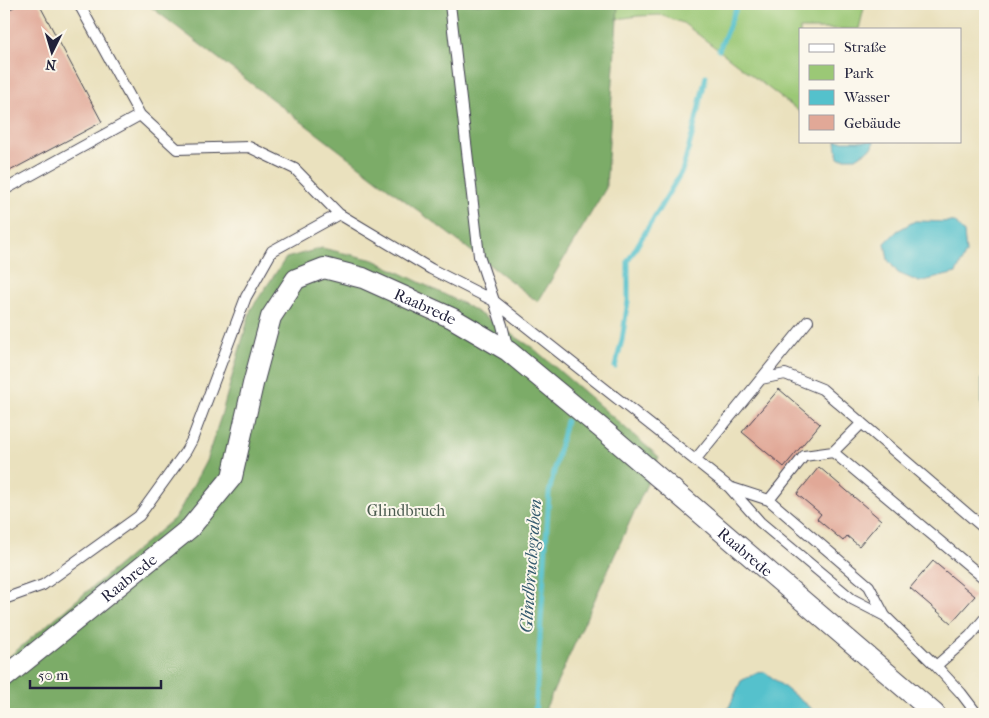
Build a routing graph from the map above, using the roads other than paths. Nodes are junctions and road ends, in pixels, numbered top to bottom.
1 (79, 4) edge
2 (450, 4) edge
3 (140, 115) junction
4 (4, 190) edge
5 (338, 214) junction
6 (494, 301) junction
7 (808, 321) dead end
8 (508, 351) junction
9 (761, 379) junction
10 (861, 424) junction
11 (833, 452) junction
12 (695, 460) junction
13 (729, 487) junction
14 (769, 500) junction
15 (985, 529) edge
16 (985, 579) edge
17 (4, 599) edge
18 (885, 616) junction
19 (985, 618) edge
20 (936, 666) junction
21 (4, 678) edge
22 (935, 714) edge
23 (977, 714) edge

1 - 3 lane
2 - 6 lane
3 - 4 lane
3 - 5 lane
5 - 6 lane
5 - 17 lane
6 - 8 lane
6 - 12 lane
7 - 9 lane
8 - 21 street, Raabrede
8 - 22 street, Raabrede
9 - 10 lane
9 - 12 lane
10 - 11 lane
10 - 15 lane
11 - 14 lane
11 - 16 lane
12 - 13 lane
13 - 14 lane
13 - 18 lane
14 - 18 lane
18 - 20 lane
19 - 20 lane
20 - 23 lane

